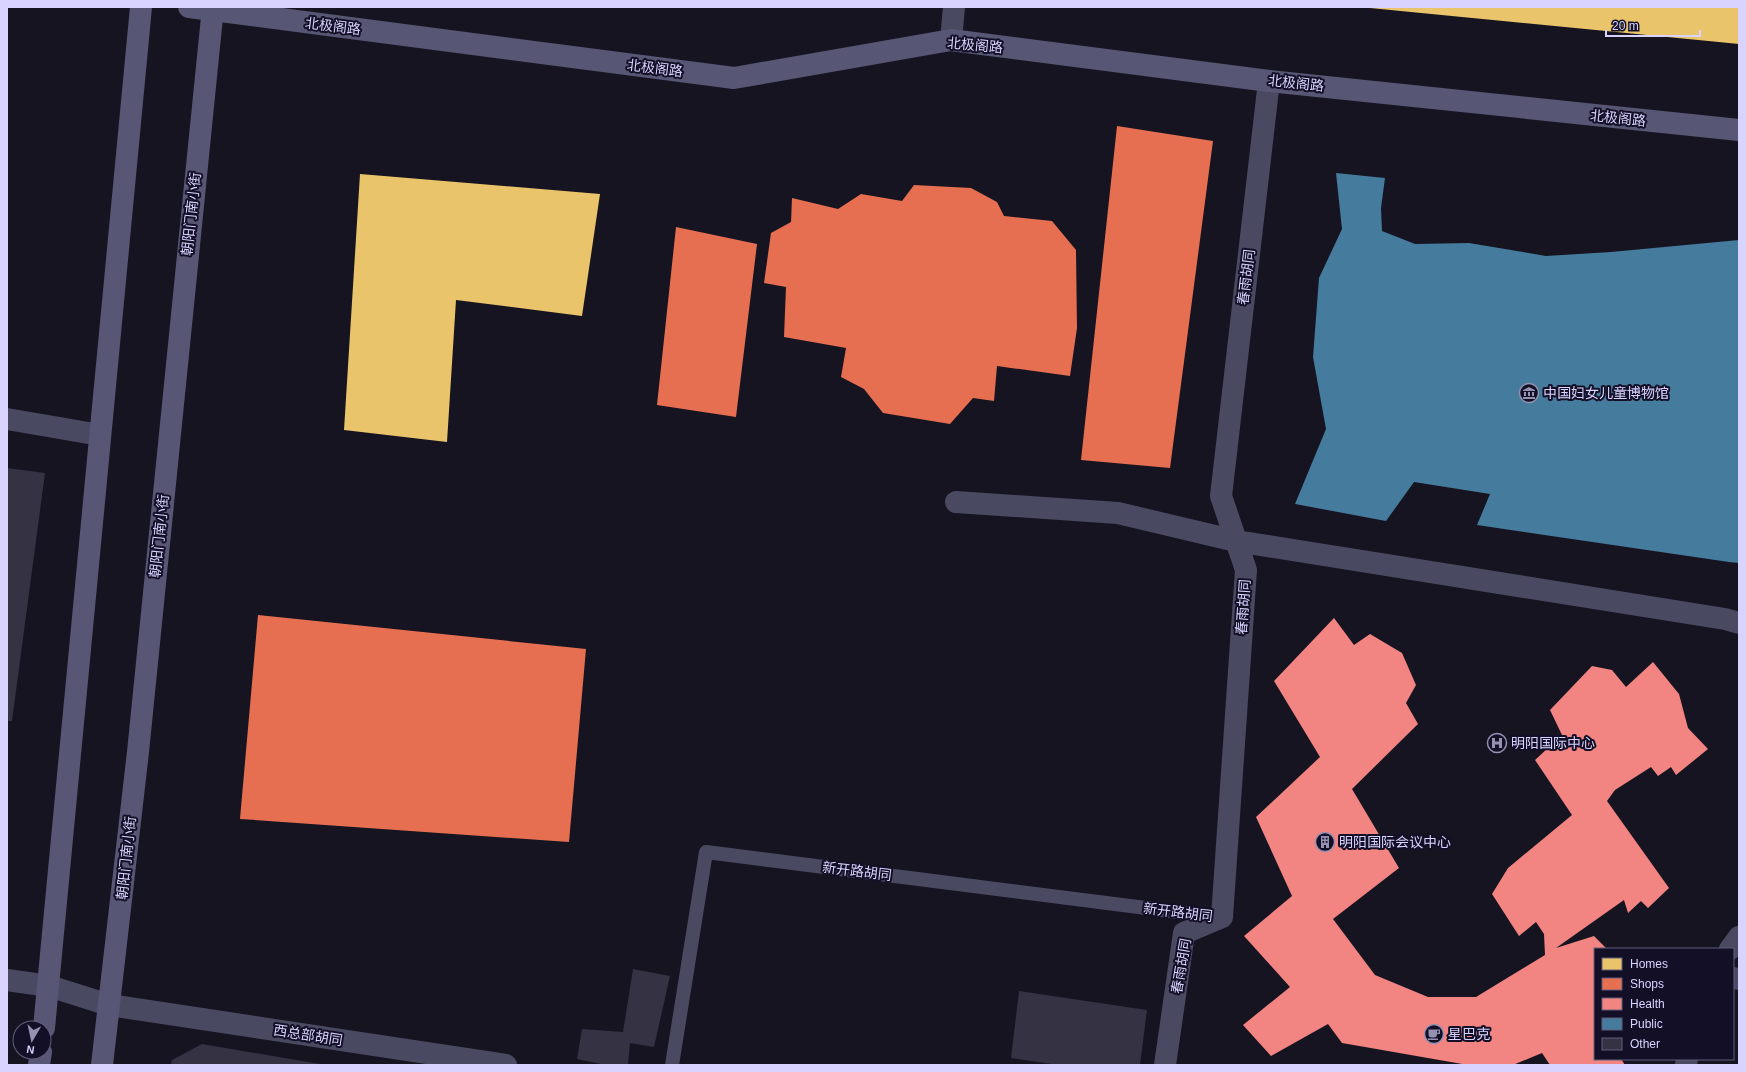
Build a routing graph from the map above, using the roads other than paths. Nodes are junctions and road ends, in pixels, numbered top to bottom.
1 (141, 7) edge
2 (189, 7) edge
3 (954, 7) edge
4 (213, 9) edge
5 (950, 40) junction
6 (1269, 81) junction
7 (1739, 130) edge
8 (7, 418) edge
9 (100, 435) junction
10 (956, 502) dead end
11 (1236, 541) junction
12 (1739, 622) edge
13 (1222, 917) junction
14 (1739, 937) edge
15 (1731, 948) edge
16 (7, 980) edge
17 (49, 986) junction
18 (109, 1005) junction
19 (45, 1020) edge
20 (102, 1065) edge
21 (506, 1065) edge
22 (672, 1065) edge
23 (1165, 1065) edge

1 - 9 main road
2 - 4 main road, 北极阁路
3 - 5 street
4 - 5 main road, 北极阁路
4 - 18 main road, 朝阳门南小街
5 - 6 main road, 北极阁路
6 - 7 main road, 北极阁路
6 - 11 street, 春雨胡同
8 - 9 street
9 - 17 main road
10 - 11 street
11 - 12 street
11 - 13 street, 春雨胡同
13 - 22 lane, 新开路胡同
13 - 23 street, 春雨胡同
14 - 15 street
16 - 17 street, 西总部胡同
17 - 18 street, 西总部胡同
17 - 19 main road
18 - 20 main road, 朝阳门南小街
18 - 21 street, 西总部胡同

